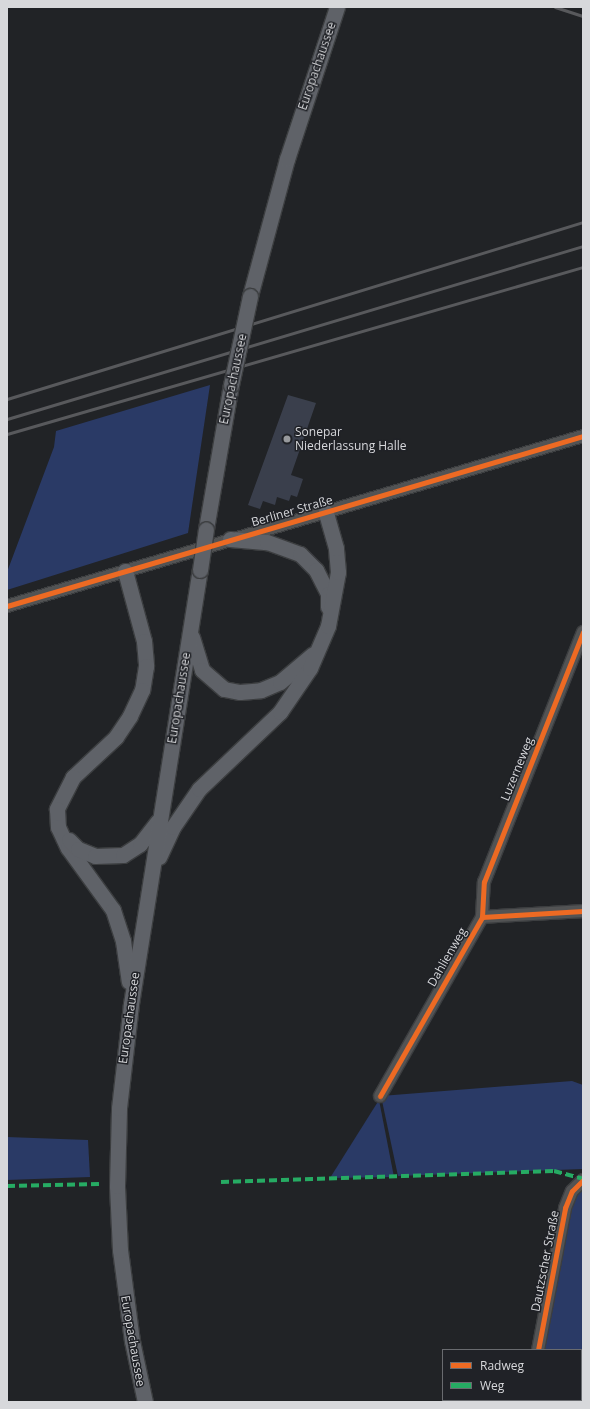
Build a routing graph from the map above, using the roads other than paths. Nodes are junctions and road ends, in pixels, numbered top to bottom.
1 (338, 7) edge
2 (583, 436) edge
3 (326, 512) junction
4 (230, 539) junction
5 (125, 571) junction
6 (7, 606) edge
7 (190, 626) junction
8 (328, 626) junction
9 (583, 632) edge
10 (317, 651) junction
11 (161, 816) junction
12 (58, 827) junction
13 (151, 874) junction
14 (583, 911) edge
15 (482, 917) junction
16 (131, 1004) junction
17 (380, 1096) dead end
18 (583, 1180) edge
19 (538, 1349) edge
20 (145, 1402) edge

1 - 7 main road, Europachaussee, bridge
2 - 3 street, Berliner Straße
3 - 4 street, Berliner Straße
3 - 8 main road
4 - 5 street, Berliner Straße
4 - 8 main road
5 - 6 street, Berliner Straße
5 - 12 main road
7 - 10 main road
7 - 11 main road, Europachaussee
8 - 10 main road
9 - 15 street, Luzerneweg
10 - 13 main road
11 - 12 main road
11 - 13 main road, Europachaussee
12 - 16 main road
13 - 16 main road, Europachaussee
14 - 15 street
15 - 17 street, Dahlienweg
16 - 20 main road, Europachaussee
18 - 19 street, Dautzscher Straße

